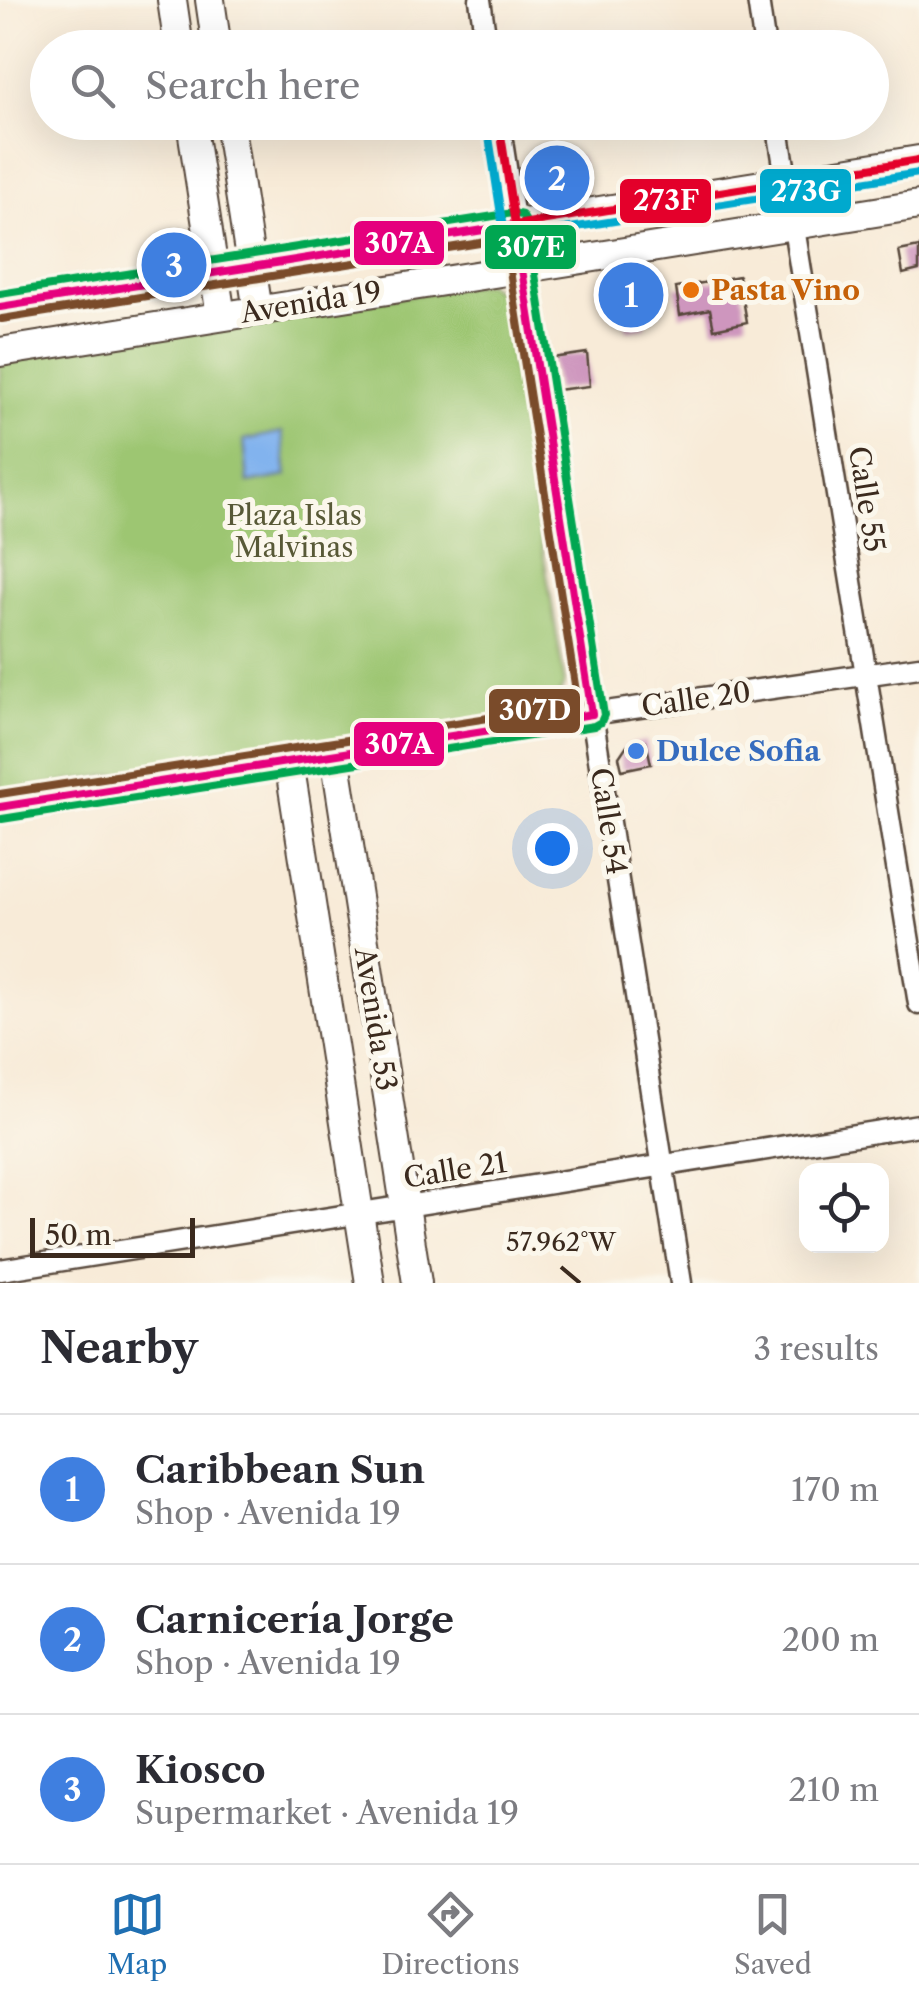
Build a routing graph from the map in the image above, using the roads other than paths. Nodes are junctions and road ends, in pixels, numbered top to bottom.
1 (172, 0) edge
2 (210, 0) edge
3 (480, 0) edge
4 (758, 0) edge
5 (176, 30) edge
6 (214, 30) edge
7 (484, 30) edge
8 (762, 30) edge
9 (194, 140) edge
10 (231, 140) edge
11 (502, 140) edge
12 (780, 140) edge
13 (919, 160) edge
14 (786, 182) junction
15 (919, 205) edge
16 (514, 225) junction
17 (793, 225) junction
18 (251, 267) junction
19 (523, 268) junction
20 (214, 273) junction
21 (0, 307) edge
22 (258, 310) junction
23 (221, 316) junction
24 (0, 352) edge
25 (919, 667) edge
26 (868, 676) junction
27 (592, 714) junction
28 (335, 755) junction
29 (289, 762) junction
30 (0, 808) edge
31 (919, 1004) edge
32 (919, 1125) edge
33 (662, 1165) junction
34 (405, 1206) junction
35 (359, 1213) junction
36 (0, 1270) edge
37 (370, 1283) edge
38 (416, 1283) edge
39 (680, 1283) edge

1 - 5 street
2 - 6 street
3 - 7 street
4 - 8 street
9 - 20 street
10 - 18 street
11 - 16 street, Calle 54
12 - 14 street, Calle 55
13 - 14 street, Avenida 19
14 - 16 street, Avenida 19
14 - 17 street, Calle 55
15 - 17 street, Avenida 19
16 - 18 street, Avenida 19
16 - 19 street, Calle 54
17 - 19 street, Avenida 19
17 - 26 street, Calle 55
18 - 20 street, Avenida 19
18 - 22 street
19 - 22 street, Avenida 19
19 - 27 street, Calle 54
20 - 21 street, Avenida 19
20 - 23 street
22 - 23 street, Avenida 19
23 - 24 street, Avenida 19
25 - 26 street, Calle 20
26 - 27 street, Calle 20
26 - 31 street, Calle 55
27 - 28 street, Calle 20
27 - 33 street, Calle 54
28 - 29 street, Calle 20
28 - 34 street, Avenida 53
29 - 30 street, Calle 20
29 - 35 street, Avenida 53
32 - 33 street, Calle 21
33 - 34 street, Calle 21
33 - 39 street, Calle 54
34 - 35 street, Calle 21
34 - 38 street, Avenida 53
35 - 36 street, Calle 21
35 - 37 street, Avenida 53

